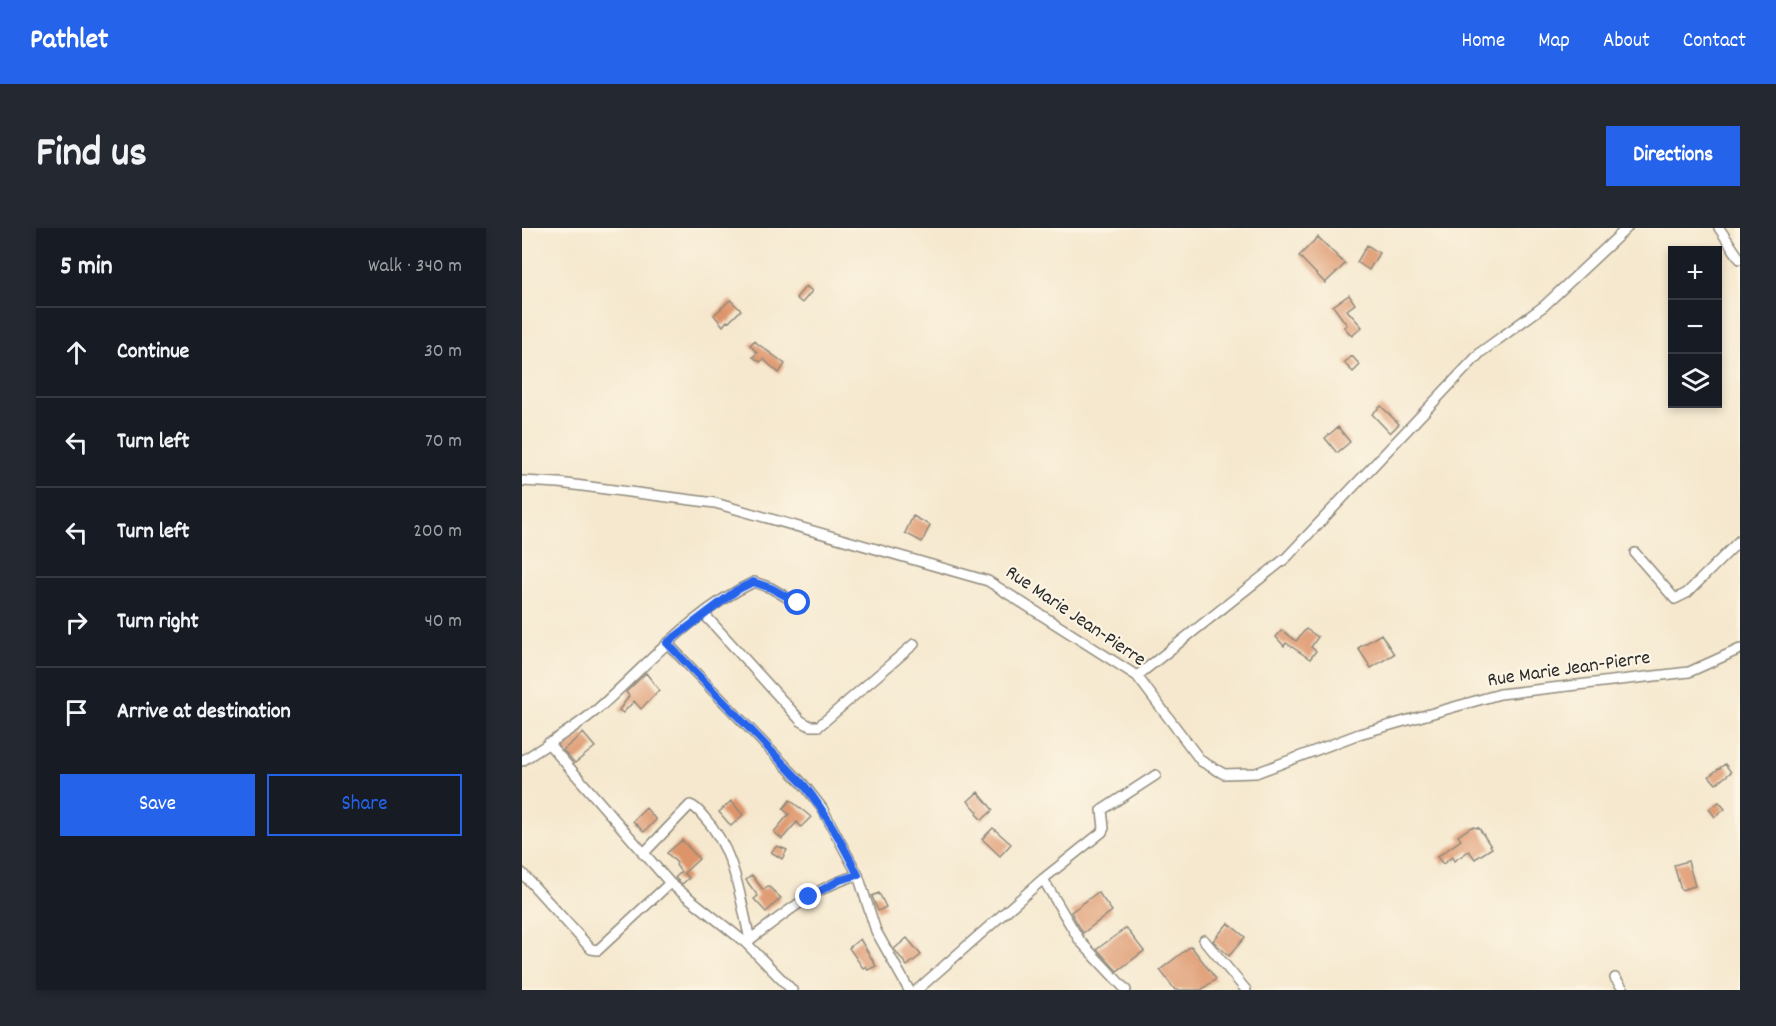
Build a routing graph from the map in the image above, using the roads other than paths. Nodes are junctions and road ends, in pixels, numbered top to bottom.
1 (1627, 228) edge
2 (1719, 228) edge
3 (1740, 259) edge
4 (522, 481) edge
5 (1740, 540) edge
6 (1635, 553) dead end
7 (798, 603) dead end
8 (704, 614) junction
9 (667, 643) junction
10 (914, 644) dead end
11 (1740, 649) edge
12 (1137, 676) junction
13 (548, 743) junction
14 (522, 761) edge
15 (1156, 776) dead end
16 (643, 854) junction
17 (522, 873) edge
18 (858, 875) junction
19 (1043, 879) junction
20 (670, 882) junction
21 (1204, 940) dead end
22 (748, 941) junction
23 (1616, 978) dead end
24 (792, 990) edge
25 (909, 990) edge
26 (917, 990) edge
27 (1126, 990) edge
28 (1246, 990) edge
29 (1624, 990) edge

1 - 12 street
2 - 3 street
4 - 12 street, Rue Marie Jean-Pierre
5 - 6 street
7 - 8 street
8 - 9 street
8 - 10 street
9 - 13 street
9 - 18 street
11 - 12 street, Rue Marie Jean-Pierre
13 - 14 street
13 - 16 street
15 - 19 street
16 - 20 street
16 - 22 street
17 - 20 street
18 - 22 street
18 - 25 street
19 - 26 street
19 - 27 street
20 - 22 street
21 - 28 street
22 - 24 street
23 - 29 street

